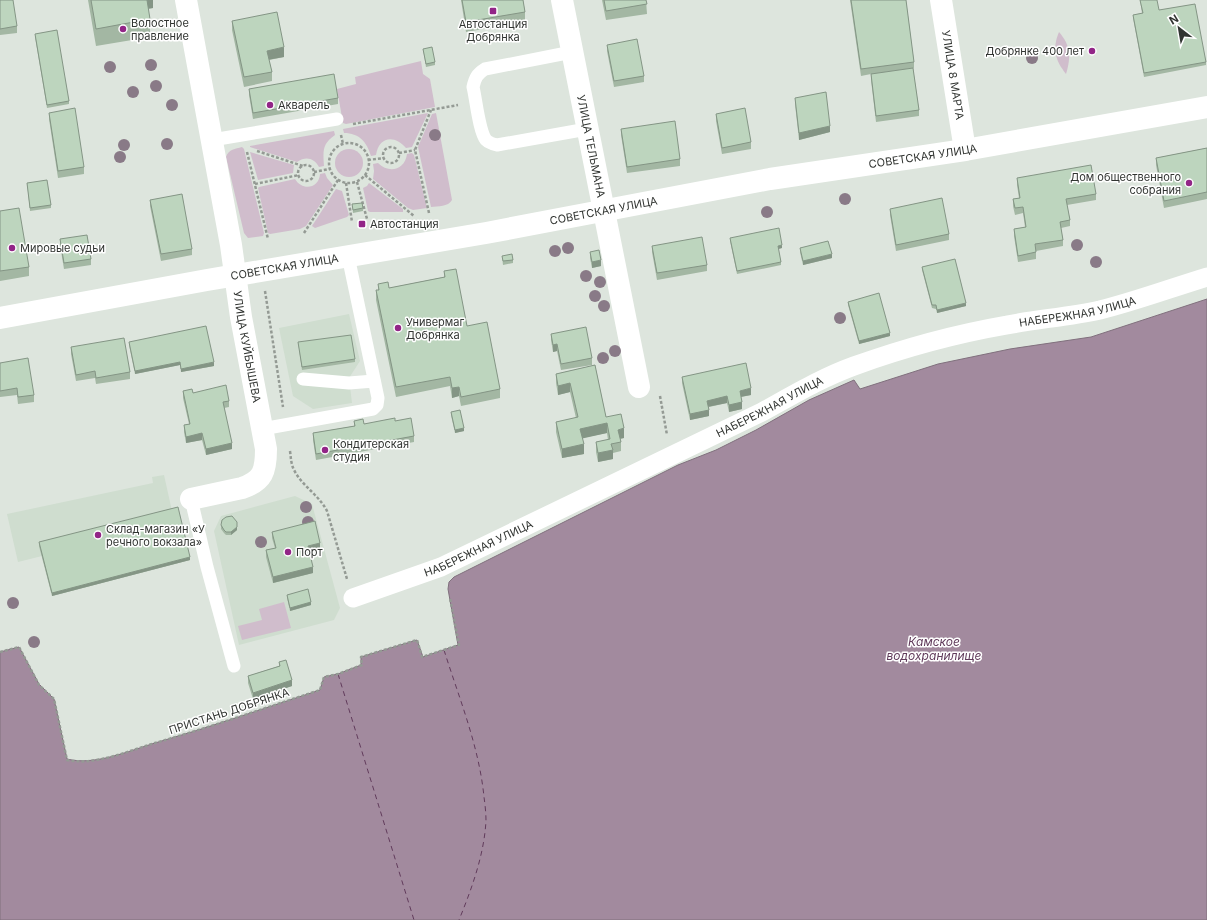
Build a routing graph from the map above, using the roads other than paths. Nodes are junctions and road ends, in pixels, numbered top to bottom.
1 (186, 0) edge
2 (562, 0) edge
3 (941, 0) edge
4 (572, 52) junction
5 (1207, 107) edge
6 (342, 122) road end
7 (587, 129) junction
8 (212, 140) junction
9 (965, 150) junction
10 (604, 211) junction
11 (348, 256) junction
12 (235, 276) junction
13 (1207, 277) edge
14 (0, 318) edge
15 (303, 379) dead end
16 (374, 381) junction
17 (639, 387) dead end
18 (262, 429) junction
19 (191, 499) joint
20 (352, 598) road end
21 (234, 666) dead end

1 - 8 street, УЛИЦА КУЙБЫШЕВА
2 - 4 street, УЛИЦА ТЕЛЬМАНА
3 - 9 street, УЛИЦА 8 МАРТА
4 - 7 street, УЛИЦА ТЕЛЬМАНА
4 - 7 lane
5 - 9 street, СОВЕТСКАЯ УЛИЦА
6 - 8 lane
7 - 10 street, УЛИЦА ТЕЛЬМАНА
8 - 12 street, УЛИЦА КУЙБЫШЕВА
9 - 10 street, СОВЕТСКАЯ УЛИЦА
10 - 11 street, СОВЕТСКАЯ УЛИЦА
10 - 17 street, УЛИЦА ТЕЛЬМАНА
11 - 12 street, СОВЕТСКАЯ УЛИЦА
11 - 16 lane
12 - 14 street, СОВЕТСКАЯ УЛИЦА
12 - 18 street, УЛИЦА КУЙБЫШЕВА
13 - 20 street, НАБЕРЕЖНАЯ УЛИЦА
15 - 16 lane
16 - 18 lane
18 - 19 street, УЛИЦА КУЙБЫШЕВА
19 - 21 lane

